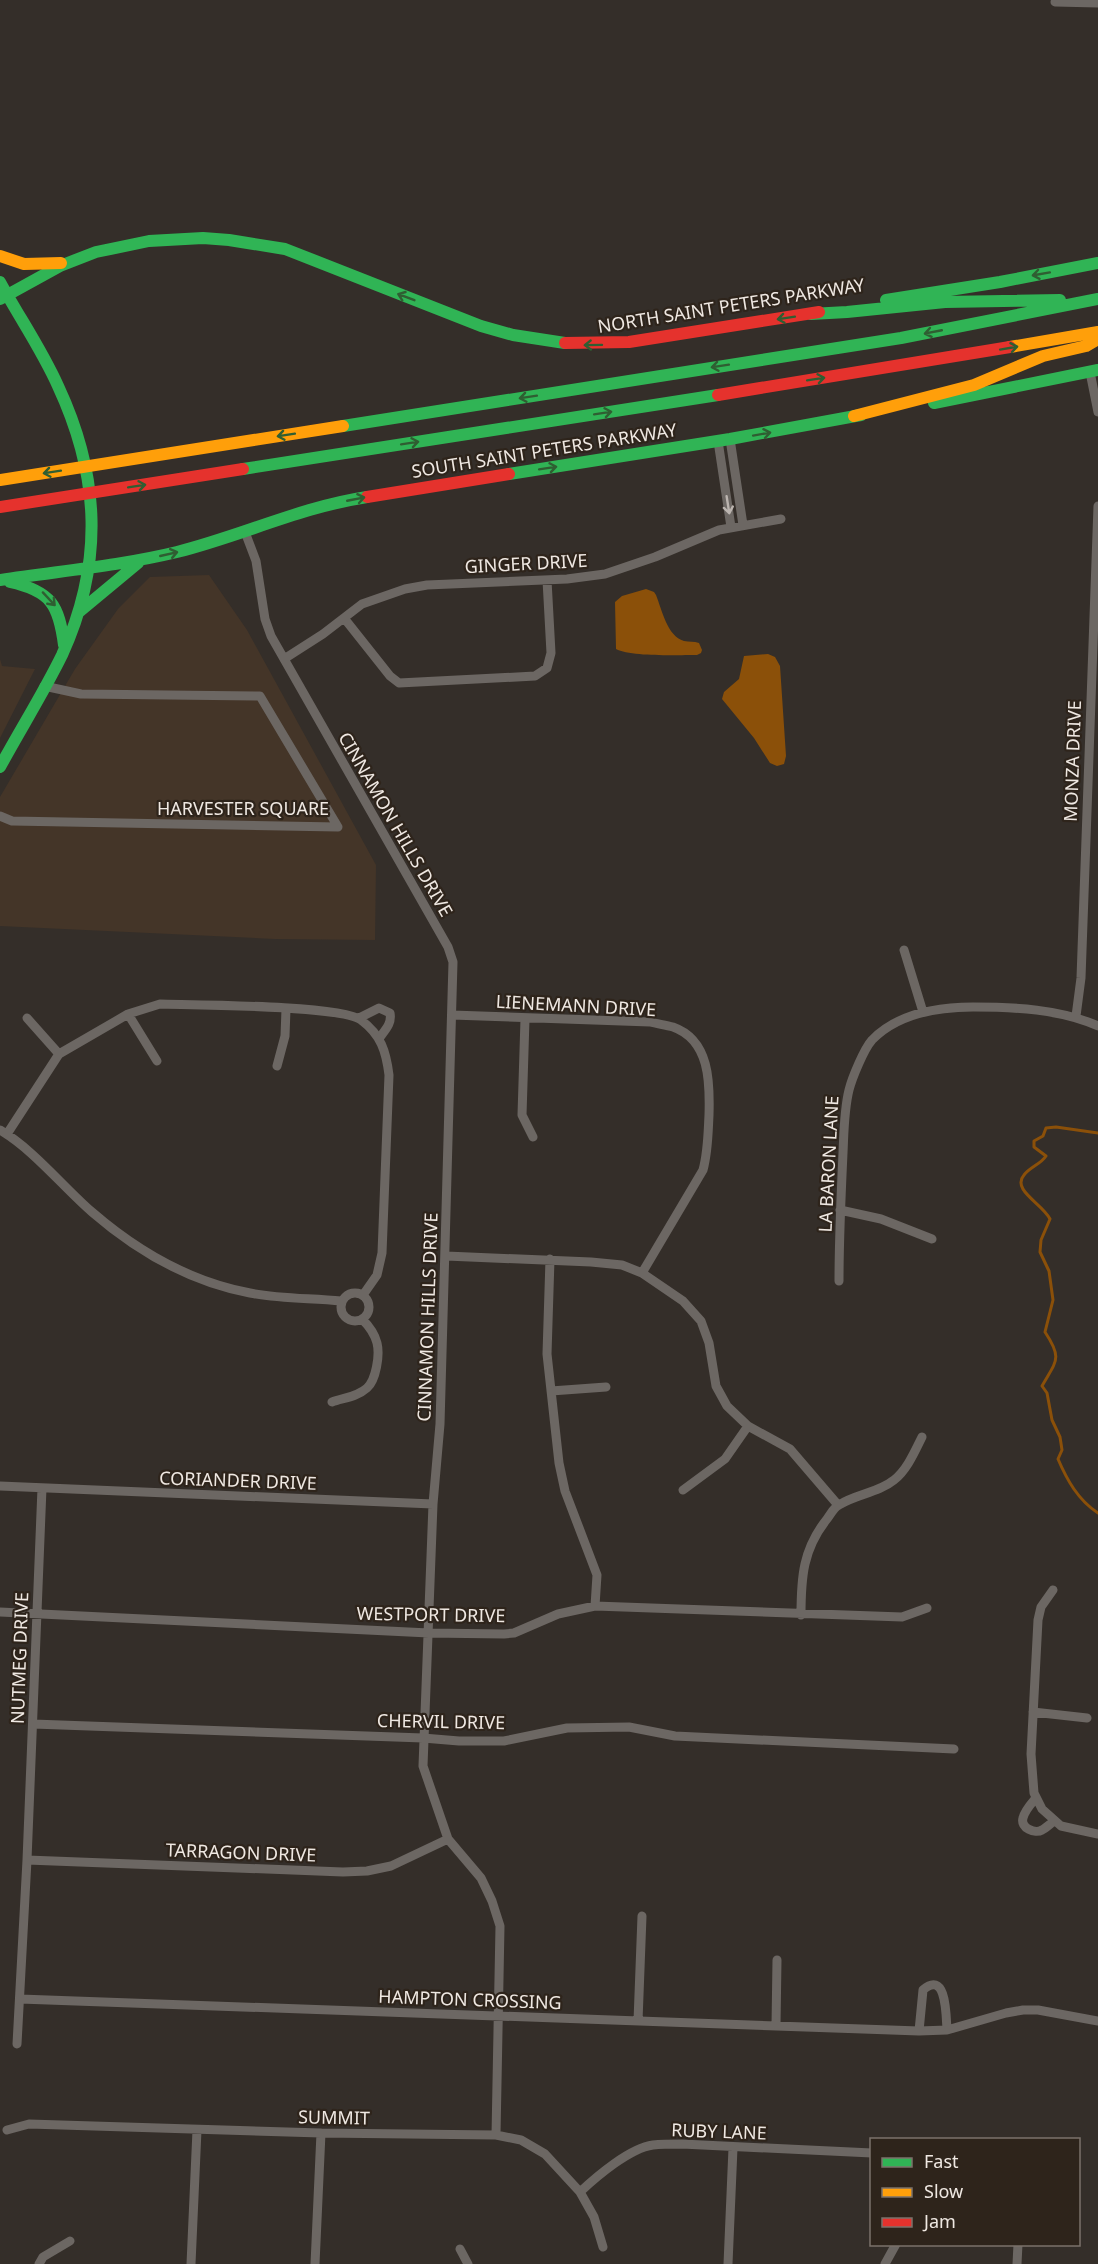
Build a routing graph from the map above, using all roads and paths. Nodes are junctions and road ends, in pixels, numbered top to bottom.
1 (1055, 2) dead end
2 (1098, 3) edge
3 (0, 256) edge
4 (68, 263) junction
5 (1098, 263) edge
6 (0, 282) edge
7 (3, 297) edge
8 (1096, 300) edge
9 (811, 314) junction
10 (1098, 332) edge
11 (1098, 339) edge
12 (1094, 371) edge
13 (1098, 412) edge
14 (854, 416) junction
15 (724, 440) junction
16 (0, 480) edge
17 (38, 501) junction
18 (1098, 506) edge
19 (0, 507) edge
20 (0, 515) edge
21 (781, 519) dead end
22 (743, 525) junction
23 (731, 527) junction
24 (245, 532) junction
25 (143, 560) junction
26 (91, 567) junction
27 (548, 580) junction
28 (0, 581) edge
29 (79, 612) junction
30 (344, 618) junction
31 (64, 650) junction
32 (284, 659) junction
33 (1095, 679) edge
34 (44, 686) junction
35 (0, 767) edge
36 (0, 816) edge
37 (904, 950) dead end
38 (286, 1009) junction
39 (923, 1012) junction
40 (128, 1014) junction
41 (452, 1015) junction
42 (1076, 1016) junction
43 (27, 1018) dead end
44 (359, 1018) junction
45 (525, 1019) junction
46 (1098, 1026) edge
47 (380, 1037) junction
48 (59, 1054) junction
49 (157, 1061) dead end
50 (277, 1066) dead end
51 (3, 1132) edge
52 (533, 1137) dead end
53 (840, 1210) junction
54 (932, 1239) dead end
55 (446, 1256) junction
56 (550, 1259) junction
57 (642, 1273) junction
58 (839, 1281) dead end
59 (363, 1295) junction
60 (341, 1302) junction
61 (363, 1319) junction
62 (606, 1387) dead end
63 (551, 1391) junction
64 (332, 1402) dead end
65 (748, 1426) junction
66 (922, 1437) dead end
67 (0, 1486) edge
68 (42, 1488) junction
69 (682, 1490) dead end
70 (433, 1504) junction
71 (838, 1505) junction
72 (1053, 1590) dead end
73 (594, 1606) junction
74 (927, 1608) dead end
75 (0, 1612) edge
76 (37, 1614) junction
77 (801, 1615) junction
78 (429, 1633) junction
79 (1033, 1712) junction
80 (1087, 1718) dead end
81 (33, 1724) junction
82 (423, 1738) junction
83 (954, 1749) dead end
84 (1036, 1797) junction
85 (1054, 1821) junction
86 (1098, 1834) edge
87 (448, 1839) junction
88 (27, 1860) junction
89 (642, 1916) dead end
90 (777, 1960) dead end
91 (20, 1999) junction
92 (498, 2016) junction
93 (638, 2021) junction
94 (1098, 2021) edge
95 (776, 2025) junction
96 (947, 2030) junction
97 (919, 2031) junction
98 (17, 2044) dead end
99 (7, 2130) dead end
100 (197, 2130) junction
101 (321, 2133) junction
102 (496, 2135) junction
103 (734, 2148) junction
104 (870, 2153) edge
105 (580, 2192) junction
106 (70, 2241) dead end
107 (895, 2246) edge
108 (1018, 2246) edge
109 (603, 2247) dead end
110 (460, 2249) dead end
111 (39, 2264) edge
112 (191, 2264) edge
113 (315, 2264) edge
114 (468, 2264) edge
115 (728, 2264) edge
116 (885, 2264) edge
117 (1017, 2264) edge

1 - 2 street
3 - 4 main road
4 - 7 main road, NORTH SAINT PETERS PARKWAY
9 -> 4 main road, NORTH SAINT PETERS PARKWAY
5 -> 9 main road, NORTH SAINT PETERS PARKWAY
6 - 7 main road
7 - 26 main road
8 - 9 main road
8 -> 16 main road
17 -> 10 main road
11 - 14 main road
12 - 13 street
12 - 14 main road, SOUTH SAINT PETERS PARKWAY
15 -> 14 main road, SOUTH SAINT PETERS PARKWAY
15 - 22 street
15 -> 23 street
24 -> 15 main road, SOUTH SAINT PETERS PARKWAY
17 - 19 main road
17 - 20 main road
18 - 33 street, MONZA DRIVE
21 - 22 street, GINGER DRIVE
22 - 23 street, GINGER DRIVE
23 - 27 street, GINGER DRIVE
25 -> 24 main road, SOUTH SAINT PETERS PARKWAY
24 - 32 street, CINNAMON HILLS DRIVE
25 - 26 main road, SOUTH SAINT PETERS PARKWAY
25 - 29 main road
26 - 28 main road, SOUTH SAINT PETERS PARKWAY
26 - 29 main road
27 - 30 street, GINGER DRIVE
27 - 30 street
28 -> 31 main road
29 - 31 main road
30 - 32 street, GINGER DRIVE
31 - 34 main road
32 - 41 street, CINNAMON HILLS DRIVE
33 - 42 street, MONZA DRIVE
34 - 35 main road
34 - 36 street, HARVESTER SQUARE
37 - 39 street
38 - 40 street
38 - 44 street
38 - 50 street
39 - 42 street, LA BARON LANE
39 - 53 street, LA BARON LANE
40 - 48 street
40 - 49 street
41 - 45 street, LIENEMANN DRIVE
41 - 55 street, CINNAMON HILLS DRIVE
42 - 46 street, LA BARON LANE
43 - 48 street
44 - 47 street
44 - 47 street
45 - 52 street
45 - 57 street, LIENEMANN DRIVE
47 - 59 street
48 - 51 street
51 - 60 street
53 - 54 street
53 - 58 street, LA BARON LANE
55 - 56 street
55 - 70 street, CINNAMON HILLS DRIVE
56 - 57 street
56 - 63 street
57 - 65 street
59 - 60 street
59 - 61 street
60 - 61 street
61 - 64 street
62 - 63 street
63 - 73 street
65 - 69 street
65 - 71 street
66 - 71 street
67 - 68 street, CORIANDER DRIVE
68 - 70 street, CORIANDER DRIVE
68 - 76 street, NUTMEG DRIVE
70 - 78 street, CINNAMON HILLS DRIVE
71 - 77 street
72 - 79 street
73 - 77 street, WESTPORT DRIVE
73 - 78 street, WESTPORT DRIVE
74 - 77 street, WESTPORT DRIVE
75 - 76 street, WESTPORT DRIVE
76 - 78 street, WESTPORT DRIVE
76 - 81 street, NUTMEG DRIVE
78 - 82 street, CINNAMON HILLS DRIVE
79 - 80 street
79 - 84 street
81 - 82 street, CHERVIL DRIVE
81 - 88 street, NUTMEG DRIVE
82 - 83 street, CHERVIL DRIVE
82 - 87 street, CINNAMON HILLS DRIVE
84 - 85 street
84 - 85 street
85 - 86 street
87 - 88 street, TARRAGON DRIVE
87 - 92 street, CINNAMON HILLS DRIVE
88 - 91 street, NUTMEG DRIVE
89 - 93 street
90 - 95 street
91 - 92 street, HAMPTON CROSSING
91 - 98 street, NUTMEG DRIVE
92 - 93 street, HAMPTON CROSSING
92 - 102 street, CINNAMON HILLS DRIVE
93 - 95 street, HAMPTON CROSSING
94 - 96 street, HAMPTON CROSSING
95 - 97 street, HAMPTON CROSSING
96 - 97 street, HAMPTON CROSSING
96 - 97 street
99 - 100 street, SUMMIT
100 - 101 street, SUMMIT
100 - 112 street
101 - 102 street, SUMMIT
101 - 113 street
102 - 105 street, SUMMIT
103 - 104 street, RUBY LANE
103 - 105 street, RUBY LANE
103 - 115 street
105 - 109 street, SUMMIT
106 - 111 street
107 - 116 street
108 - 117 street
110 - 114 street

